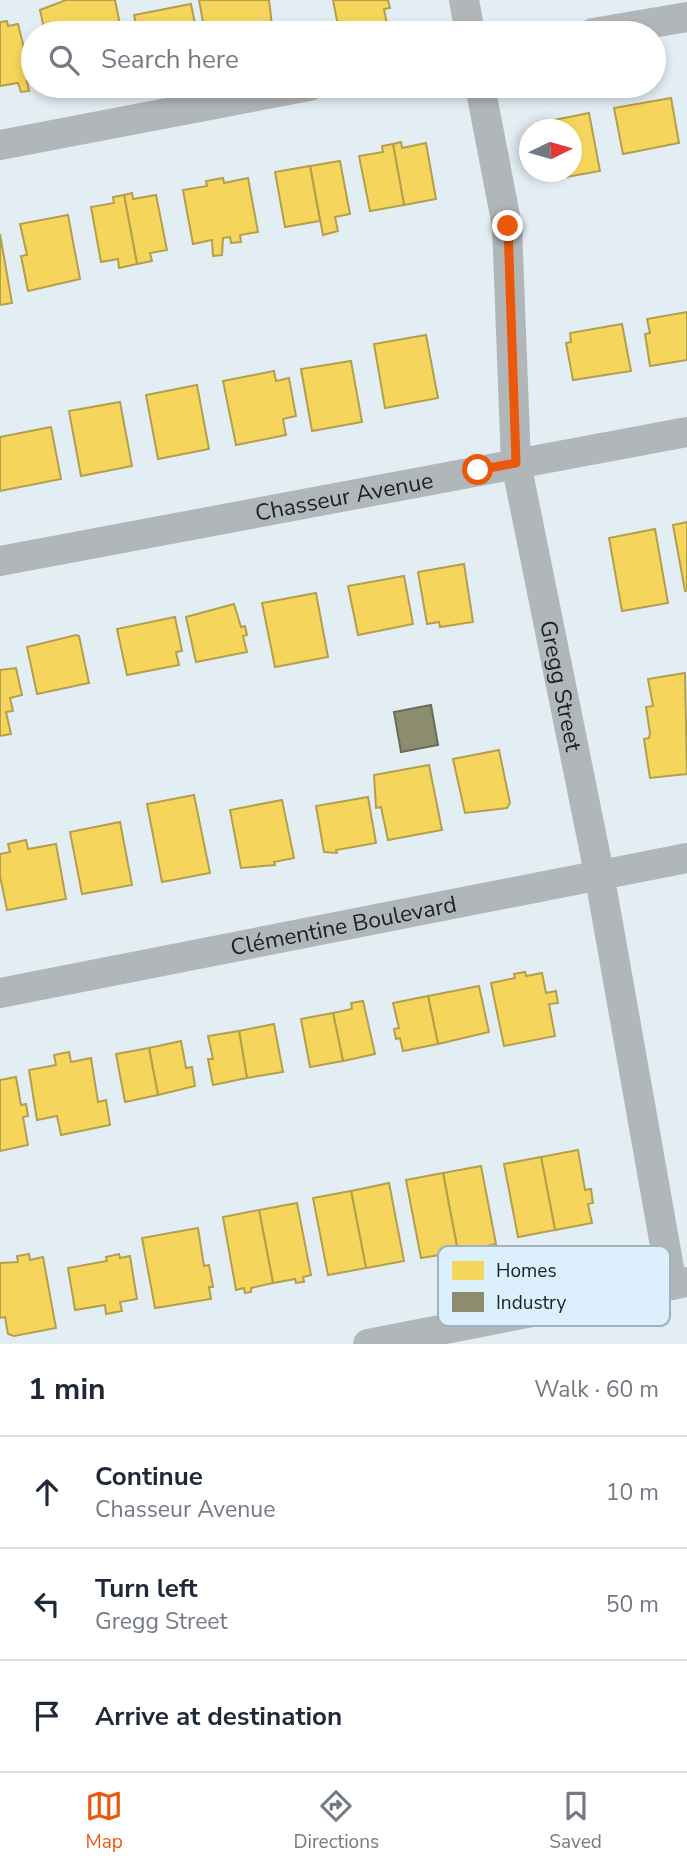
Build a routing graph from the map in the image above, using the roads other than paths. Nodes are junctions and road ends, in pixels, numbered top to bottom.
1 (464, 0) edge
2 (687, 17) edge
3 (468, 21) edge
4 (664, 21) edge
5 (246, 98) edge
6 (482, 98) edge
7 (0, 145) edge
8 (687, 432) edge
9 (516, 463) junction
10 (0, 561) edge
11 (687, 858) edge
12 (599, 873) junction
13 (0, 993) edge
14 (679, 1283) edge
15 (460, 1326) edge
16 (368, 1344) edge

1 - 3 street
2 - 4 street
5 - 7 street
6 - 9 street, Gregg Street
8 - 9 street, Chasseur Avenue
9 - 10 street, Chasseur Avenue
9 - 12 street, Gregg Street
11 - 12 street, Clémentine Boulevard
12 - 13 street, Clémentine Boulevard
12 - 14 street, Gregg Street
15 - 16 street

